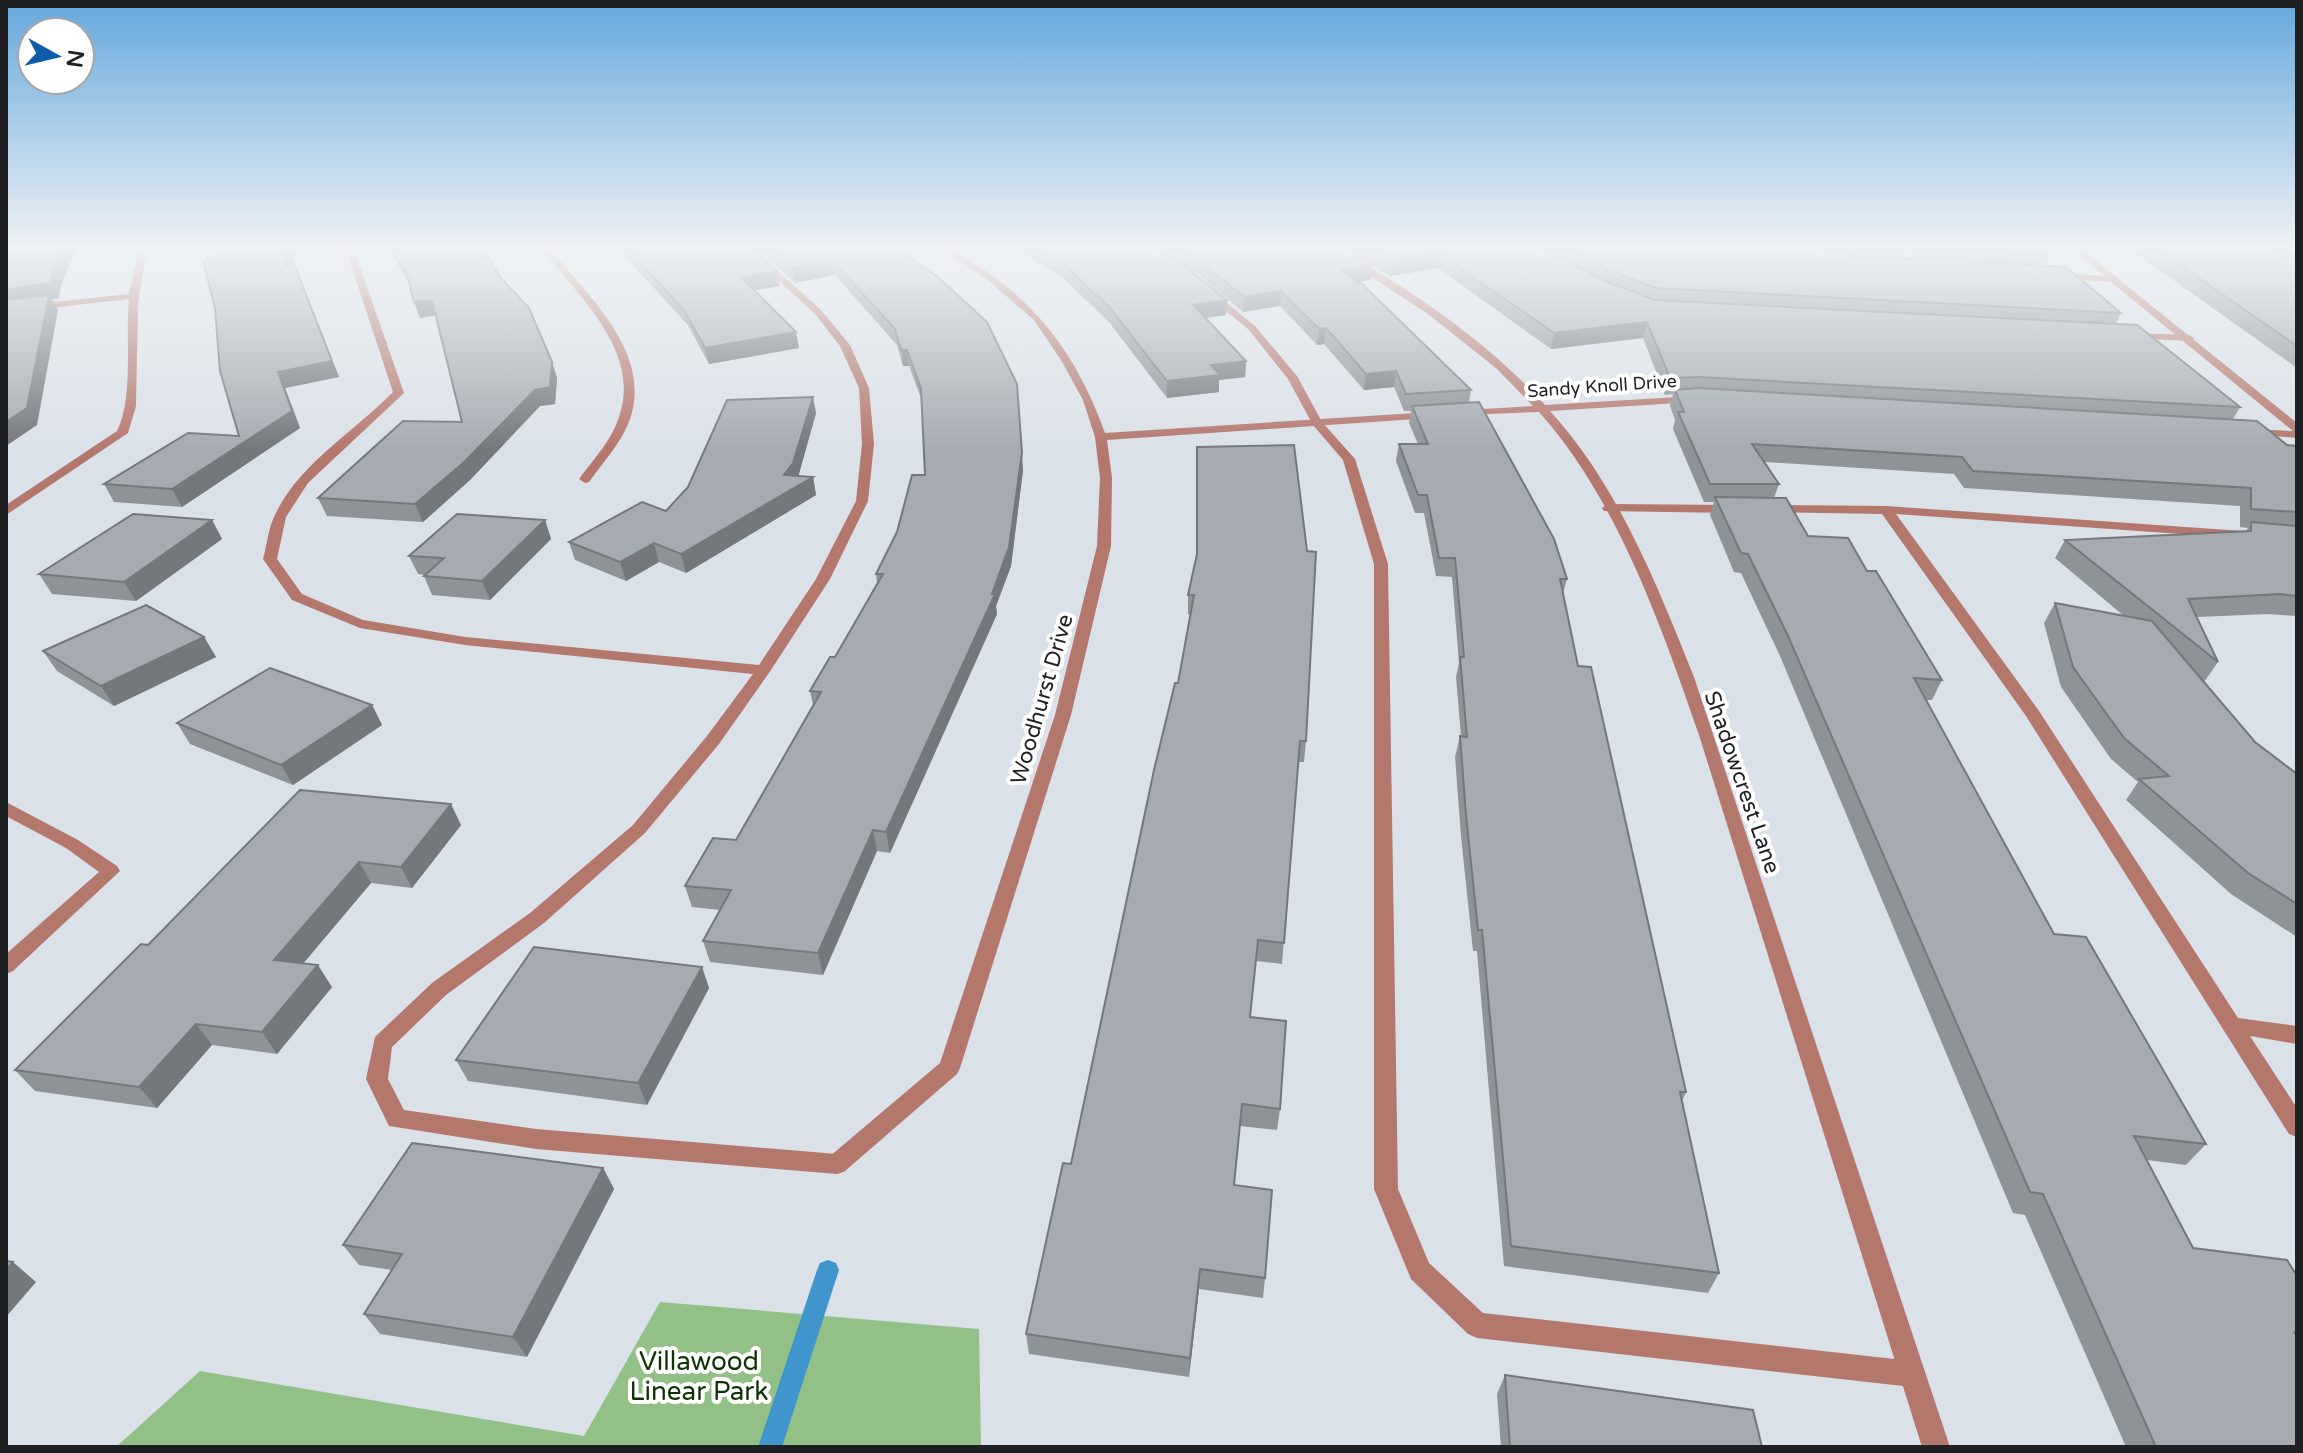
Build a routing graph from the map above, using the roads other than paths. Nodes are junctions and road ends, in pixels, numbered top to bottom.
1 (134, 315) edge
2 (372, 315) edge
3 (598, 315) edge
4 (820, 315) edge
5 (1033, 315) edge
6 (1236, 315) edge
7 (1435, 315) edge
8 (2160, 315) edge
9 (2126, 335) edge
10 (2189, 338) junction
11 (1706, 399) edge
12 (1540, 408) junction
13 (1317, 423) junction
14 (2297, 429) edge
15 (2234, 431) edge
16 (2297, 435) edge
17 (1101, 437) junction
18 (585, 479) dead end
19 (1608, 508) junction
20 (1747, 509) edge
21 (1763, 509) edge
22 (1886, 510) junction
23 (6, 511) edge
24 (2250, 535) edge
25 (763, 670) junction
26 (6, 808) edge
27 (6, 966) edge
28 (2232, 1025) junction
29 (2297, 1035) edge
30 (2297, 1127) edge
31 (1912, 1374) junction
32 (1936, 1447) edge

1 - 23 street
2 - 25 street
3 - 18 street
4 - 25 street
5 - 17 street, Woodhurst Drive
6 - 13 street
7 - 12 street, Shadowcrest Lane
8 - 10 street
9 - 10 street
10 - 14 street
11 - 12 street, Sandy Knoll Drive
12 - 13 street, Sandy Knoll Drive
12 - 19 street, Shadowcrest Lane
13 - 17 street, Sandy Knoll Drive
13 - 31 street
15 - 16 street
17 - 25 street, Woodhurst Drive
19 - 20 street
19 - 31 street, Shadowcrest Lane
21 - 22 street
22 - 24 street
22 - 28 street
26 - 27 street
28 - 29 street
28 - 30 street
31 - 32 street, Shadowcrest Lane

